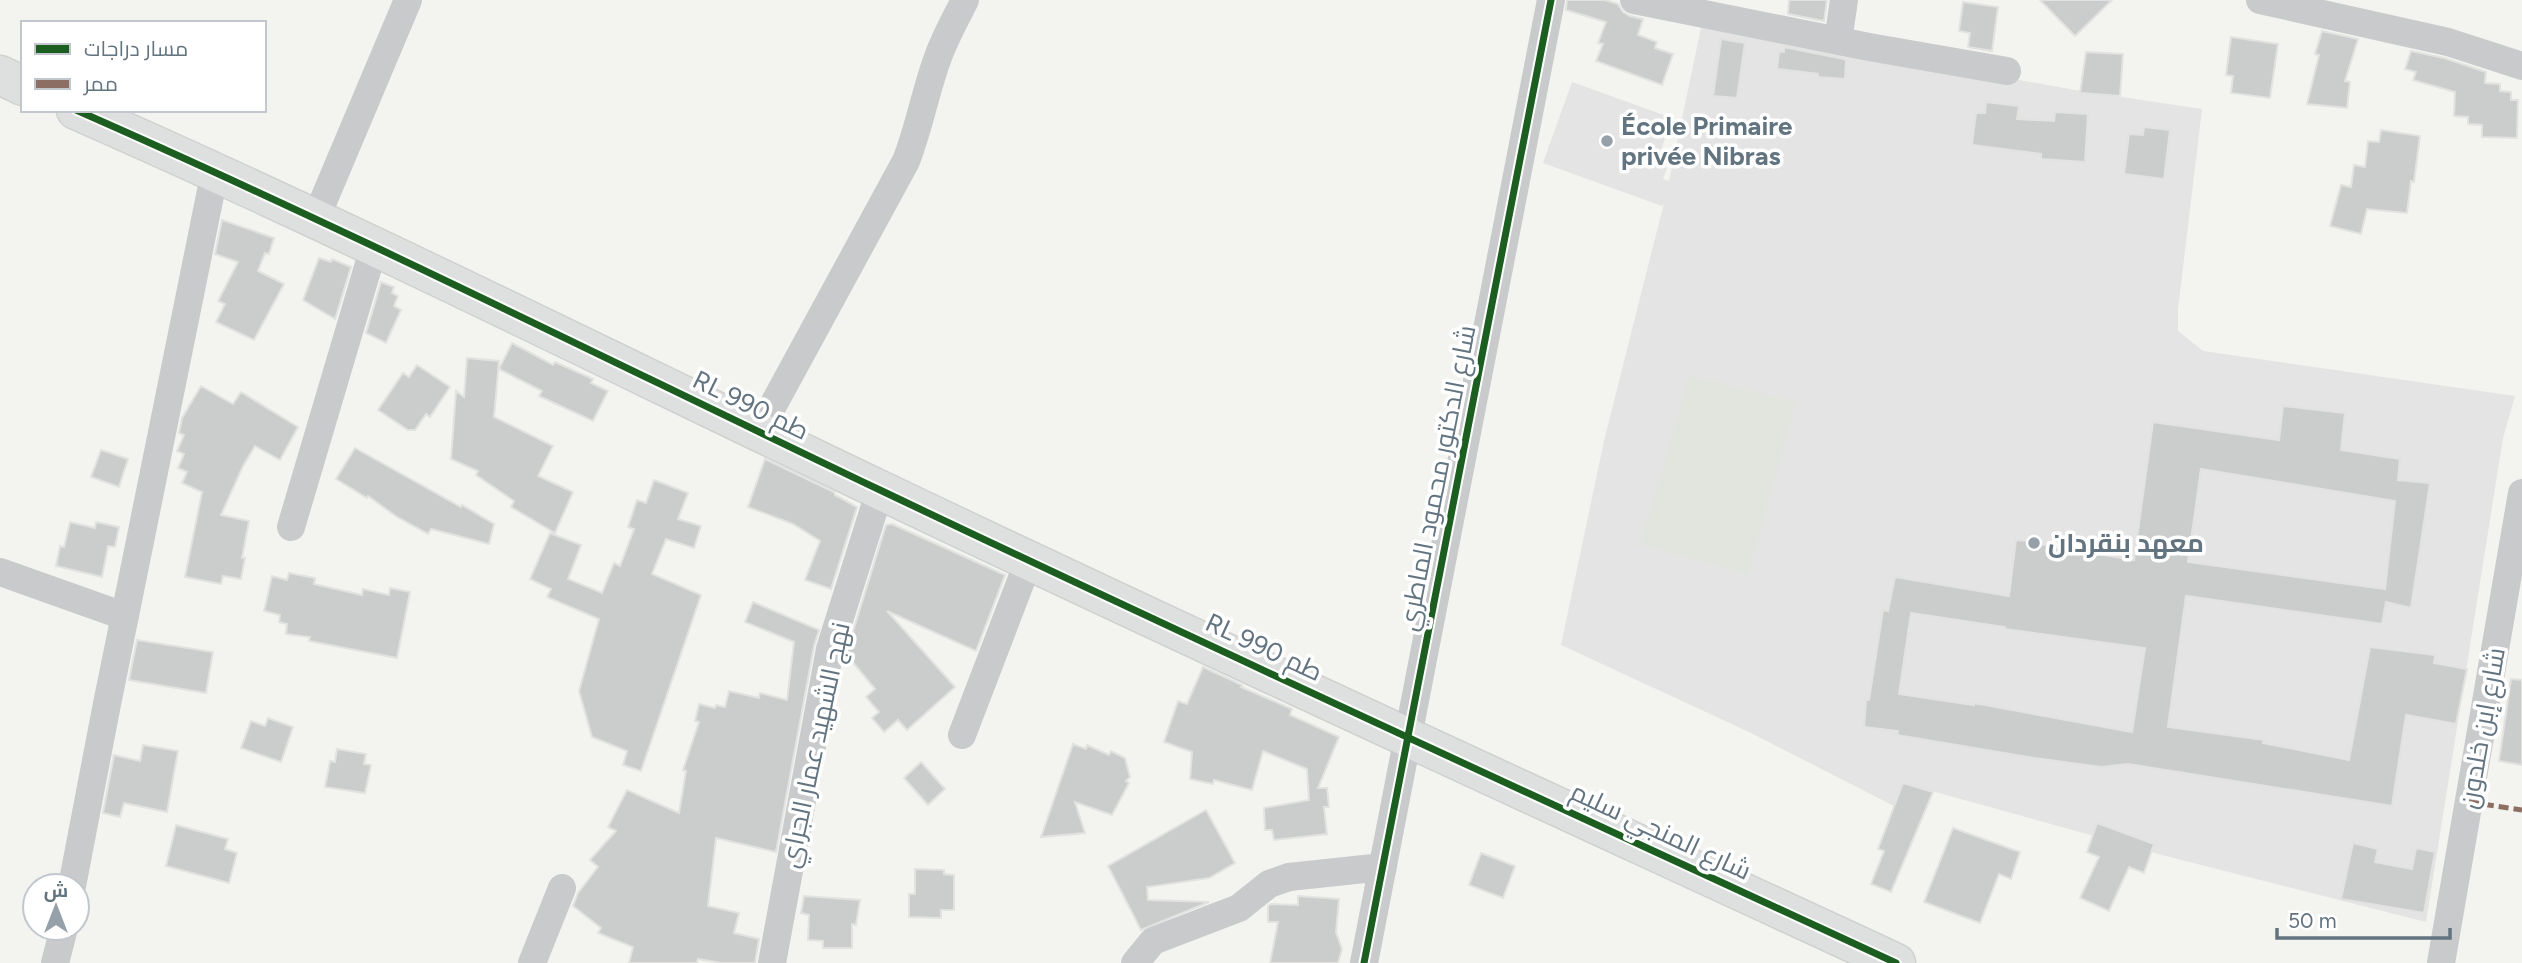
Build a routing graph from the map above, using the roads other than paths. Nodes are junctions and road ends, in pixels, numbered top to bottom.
1 (408, 0) edge
2 (965, 0) edge
3 (1551, 0) edge
4 (1634, 0) edge
5 (1844, 0) edge
6 (2260, 0) edge
7 (1838, 41) junction
8 (2522, 66) edge
9 (2007, 71) dead end
10 (0, 75) edge
11 (21, 85) edge
12 (81, 112) edge
13 (215, 171) junction
14 (316, 218) junction
15 (374, 247) junction
16 (759, 431) junction
17 (880, 490) junction
18 (2522, 493) edge
19 (290, 527) dead end
20 (1028, 559) junction
21 (0, 572) edge
22 (124, 616) junction
23 (962, 736) dead end
24 (1408, 738) junction
25 (1383, 867) junction
26 (75, 872) edge
27 (562, 888) dead end
28 (60, 942) edge
29 (55, 963) edge
30 (532, 963) edge
31 (772, 963) edge
32 (1135, 963) edge
33 (1364, 963) edge
34 (1896, 963) edge
35 (2441, 963) edge

1 - 14 street
2 - 16 street
3 - 24 street, شارع الدكتور محمود الماطري
4 - 7 street
5 - 7 street
6 - 8 street
7 - 9 street
10 - 11 street
12 - 13 street, RL طم 990
13 - 14 street, RL طم 990
13 - 22 street
14 - 15 street, RL طم 990
15 - 16 street, RL طم 990
15 - 19 street
16 - 17 street, RL طم 990
17 - 20 street, RL طم 990
17 - 31 street, نهج الشهيد عمار الجراي
18 - 35 street, شارع إبن خلدون
20 - 23 street
20 - 24 street, RL طم 990
21 - 22 street
22 - 26 street
24 - 25 street, شارع الدكتور محمود الماطري
24 - 34 street, شارع المنجي سليم
25 - 32 street
25 - 33 street, شارع الدكتور محمود الماطري
27 - 30 street
28 - 29 street

